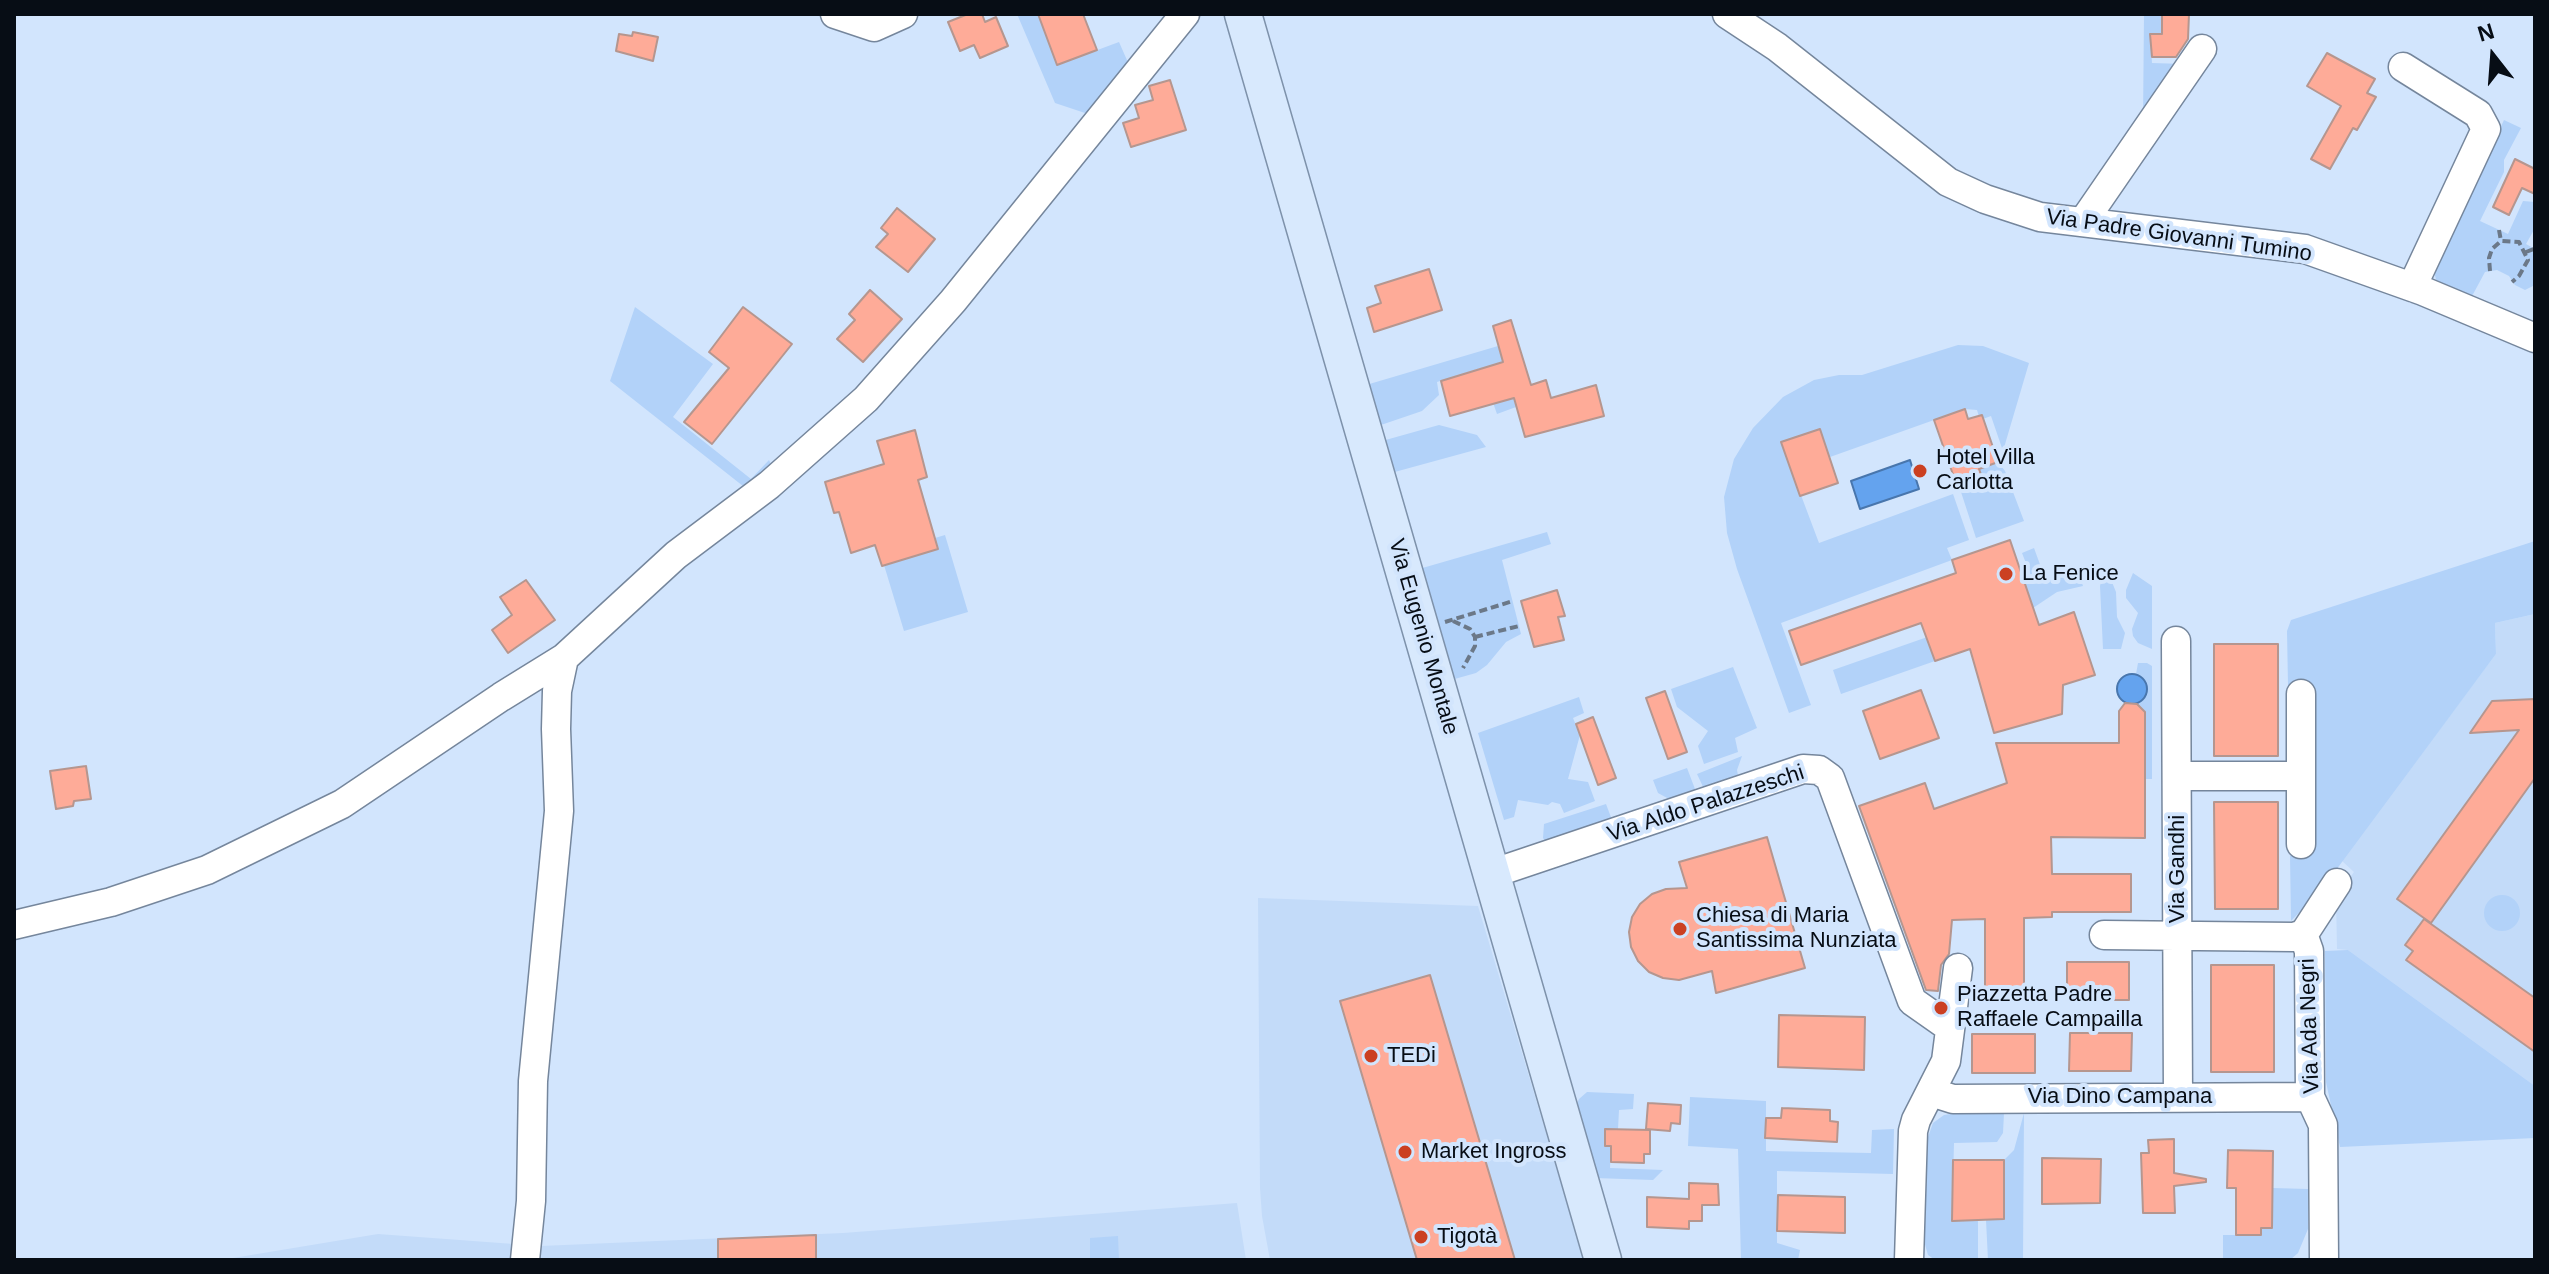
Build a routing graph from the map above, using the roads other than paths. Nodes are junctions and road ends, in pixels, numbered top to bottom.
1 (835, 14) edge
2 (903, 14) edge
3 (1185, 14) edge
4 (1243, 14) edge
5 (1727, 14) edge
6 (2202, 49) dead end
7 (2403, 67) dead end
8 (2083, 222) junction
9 (2412, 287) junction
10 (2535, 338) edge
11 (2176, 641) dead end
12 (564, 658) junction
13 (2301, 694) dead end
14 (2177, 776) junction
15 (2301, 776) junction
16 (2301, 844) dead end
17 (1491, 874) junction
18 (2337, 883) dead end
19 (14, 925) edge
20 (2303, 934) junction
21 (2104, 935) dead end
22 (2178, 936) junction
23 (1958, 968) dead end
24 (1949, 1027) junction
25 (1931, 1092) junction
26 (2178, 1097) junction
27 (2310, 1097) junction
28 (525, 1260) edge
29 (1603, 1260) edge
30 (1909, 1260) edge
31 (2324, 1260) edge

1 - 2 street
3 - 12 street
4 - 17 main road, Via Eugenio Montale
5 - 8 street, Via Padre Giovanni Tumino
6 - 8 street
7 - 9 street
8 - 9 street, Via Padre Giovanni Tumino
9 - 10 street, Via Padre Giovanni Tumino
11 - 14 street, Via Gandhi
12 - 19 street
12 - 28 street
13 - 15 street
14 - 15 street
14 - 22 street, Via Gandhi
15 - 16 street
17 - 24 street, Via Aldo Palazzeschi
17 - 29 main road, Via Eugenio Montale
18 - 20 street
20 - 22 street
20 - 27 street, Via Ada Negri
21 - 22 street
22 - 26 street, Via Gandhi
23 - 24 street
24 - 25 street
25 - 26 street, Via Dino Campana
25 - 30 street
26 - 27 street, Via Dino Campana
27 - 31 street, Via Ada Negri

